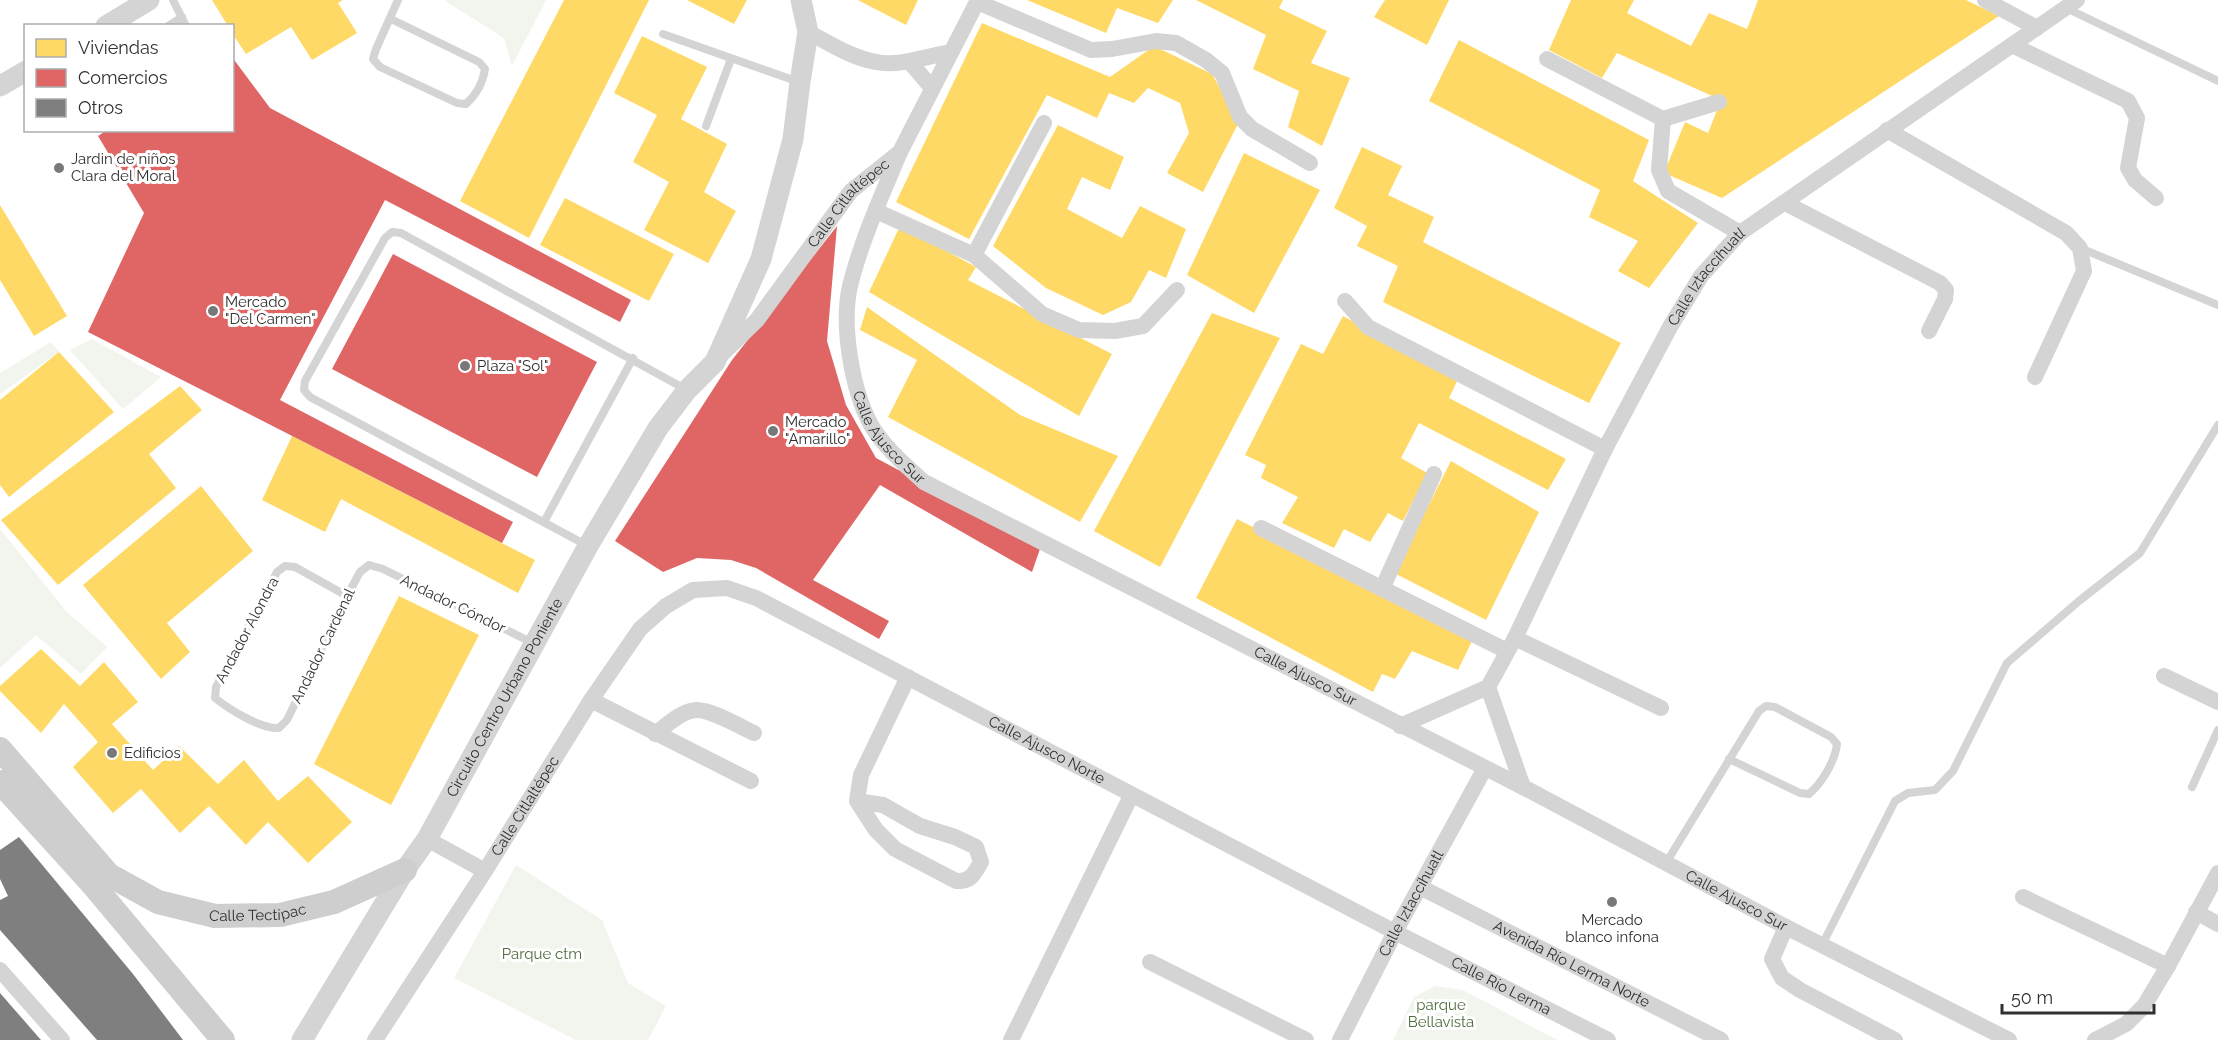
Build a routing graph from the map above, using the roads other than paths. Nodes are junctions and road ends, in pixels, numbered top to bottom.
1 (149, 0) edge
2 (173, 0) edge
3 (399, 0) edge
4 (801, 0) edge
5 (1985, 0) edge
6 (978, 1) edge
7 (2071, 4) edge
8 (391, 19) junction
9 (184, 22) edge
10 (109, 24) edge
11 (2037, 28) junction
12 (808, 32) junction
13 (663, 34) dead end
14 (2012, 45) junction
15 (950, 52) junction
16 (731, 59) junction
17 (1547, 59) dead end
18 (909, 61) junction
19 (24, 72) edge
20 (2218, 81) edge
21 (800, 82) junction
22 (0, 86) edge
23 (932, 88) junction
24 (1719, 102) dead end
25 (1663, 119) junction
26 (1044, 123) dead end
27 (706, 126) dead end
28 (1887, 130) junction
29 (900, 152) junction
30 (1310, 163) dead end
31 (2156, 198) dead end
32 (1785, 203) junction
33 (876, 211) junction
34 (1740, 233) junction
35 (2080, 248) junction
36 (974, 255) junction
37 (1177, 290) dead end
38 (1345, 301) dead end
39 (2218, 305) edge
40 (1929, 331) dead end
41 (633, 358) junction
42 (715, 362) junction
43 (2035, 377) dead end
44 (687, 390) junction
45 (2218, 425) edge
46 (1605, 449) junction
47 (1434, 474) dead end
48 (544, 522) junction
49 (1261, 528) dead end
50 (588, 546) junction
51 (369, 566) joint
52 (1382, 589) junction
53 (693, 590) joint
54 (347, 596) junction
55 (536, 644) junction
56 (1511, 644) junction
57 (2164, 676) dead end
58 (908, 677) junction
59 (1488, 687) junction
60 (591, 700) junction
61 (2218, 702) edge
62 (1661, 708) dead end
63 (1400, 726) junction
64 (279, 728) joint
65 (2218, 730) edge
66 (754, 733) dead end
67 (655, 734) junction
68 (0, 749) edge
69 (1730, 759) junction
70 (1485, 768) junction
71 (750, 781) dead end
72 (0, 782) edge
73 (1524, 787) junction
74 (2192, 787) dead end
75 (1131, 795) junction
76 (857, 801) junction
77 (427, 839) junction
78 (1666, 863) junction
79 (405, 870) junction
80 (485, 871) junction
81 (2218, 873) edge
82 (1420, 887) junction
83 (2023, 897) dead end
84 (2196, 912) junction
85 (2218, 924) edge
86 (1786, 927) junction
87 (1395, 932) junction
88 (1822, 945) junction
89 (1150, 962) dead end
90 (2168, 966) junction
91 (0, 970) edge
92 (62, 1040) edge
93 (223, 1040) edge
94 (302, 1040) edge
95 (375, 1040) edge
96 (1011, 1040) edge
97 (1306, 1040) edge
98 (1340, 1040) edge
99 (1608, 1040) edge
100 (1721, 1040) edge
101 (1895, 1040) edge
102 (2009, 1040) edge
103 (2095, 1040) edge

1 - 10 street
2 - 9 lane
3 - 8 lane
4 - 12 street
5 - 11 street
6 - 15 street, Calle Citlaltépec
6 - 30 street
7 - 11 street, Calle Iztaccíhuatl
7 - 20 lane
8 - 8 lane
11 - 14 street, Calle Iztaccíhuatl
12 - 18 street
12 - 21 street
13 - 16 lane
14 - 28 street, Calle Iztaccíhuatl
14 - 31 street
15 - 18 street
15 - 23 street, Calle Citlaltépec
16 - 21 lane
16 - 27 lane
17 - 25 street
18 - 23 street
19 - 22 street
21 - 42 street
23 - 29 street, Calle Citlaltépec
24 - 25 street
25 - 34 street
26 - 36 street
28 - 32 street, Calle Iztaccíhuatl
28 - 35 street
29 - 33 street, Calle Ajusco Sur
29 - 42 street, Calle Citlaltépec
32 - 34 street, Calle Iztaccíhuatl
32 - 40 street
33 - 36 street
33 - 63 street, Calle Ajusco Sur
34 - 46 street, Calle Iztaccíhuatl
35 - 39 lane
35 - 43 street
36 - 37 street
38 - 46 street
41 - 44 lane
41 - 48 lane
41 - 48 lane
42 - 44 street, Circuito Centro Urbano Poniente
44 - 50 street, Circuito Centro Urbano Poniente
45 - 88 lane
46 - 56 street, Calle Iztaccíhuatl
47 - 52 street
48 - 50 lane
49 - 52 street
50 - 55 street, Circuito Centro Urbano Poniente
51 - 54 lane, Andador Cardenal
51 - 55 lane, Andador Cóndor
52 - 56 street
53 - 58 street, Calle Ajusco Norte
53 - 60 street, Calle Citlaltépec
54 - 64 lane, Andador Cardenal
54 - 64 lane, Andador Alondra
55 - 77 street, Circuito Centro Urbano Poniente
56 - 59 street, Calle Iztaccíhuatl
56 - 62 street
57 - 61 street
58 - 75 street, Calle Ajusco Norte
58 - 76 street
59 - 63 street
59 - 73 street
60 - 67 street
60 - 80 street, Calle Citlaltépec
63 - 70 street, Calle Ajusco Sur
65 - 74 lane
66 - 67 street
67 - 71 street
68 - 79 main road, Calle Tectipac
69 - 69 lane
69 - 78 lane
70 - 73 street, Calle Ajusco Sur
70 - 82 street, Calle Iztaccíhuatl
72 - 93 main road
73 - 78 street, Calle Ajusco Sur
75 - 87 street, Calle Ajusco Norte
75 - 96 street
76 - 76 street
77 - 79 street, Circuito Centro Urbano Poniente
77 - 80 street
78 - 86 street, Calle Ajusco Sur
79 - 94 street, Circuito Centro Urbano Poniente
80 - 95 street, Calle Citlaltépec
81 - 84 street
82 - 87 street, Calle Iztaccíhuatl
82 - 100 street, Avenida Río Lerma Norte
83 - 90 street
84 - 85 street
84 - 90 street
86 - 88 street, Calle Ajusco Sur
86 - 101 street
87 - 98 street, Calle Iztaccíhuatl
87 - 99 street, Calle Río Lerma
88 - 102 street, Calle Ajusco Sur
89 - 97 street
90 - 103 street
91 - 92 street

